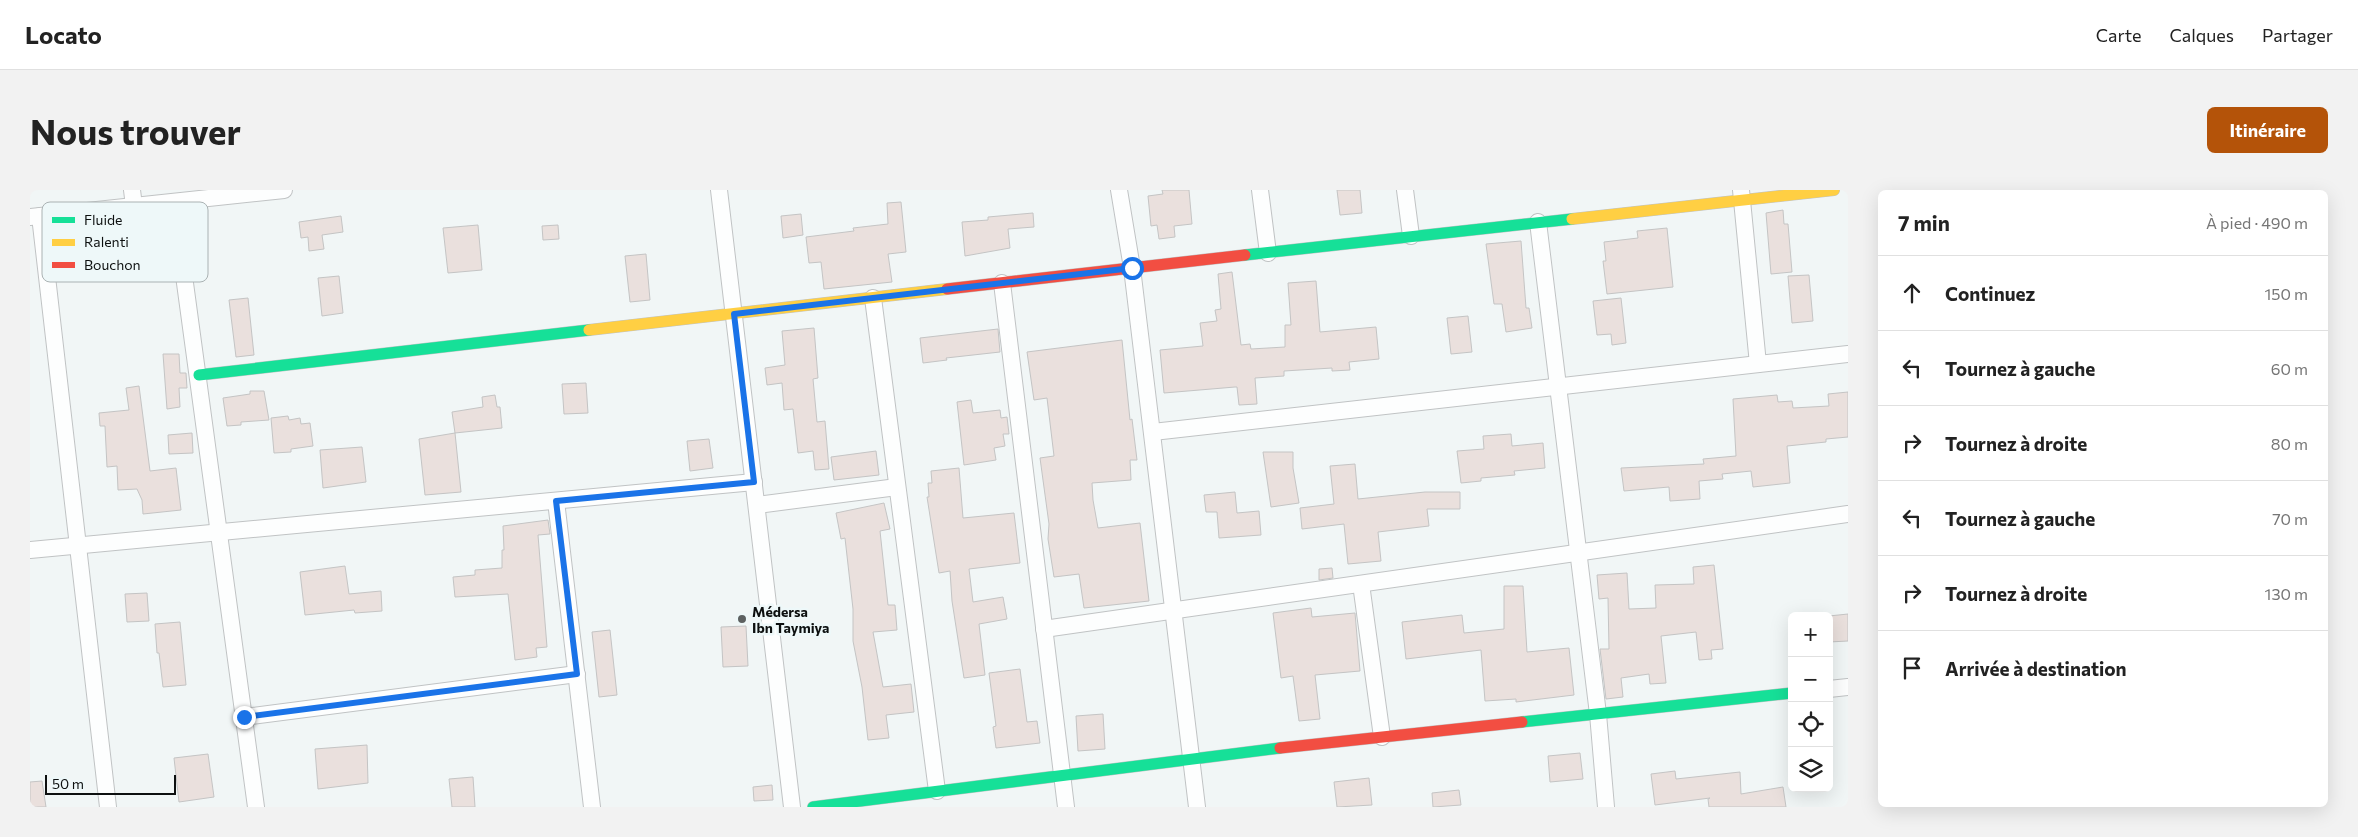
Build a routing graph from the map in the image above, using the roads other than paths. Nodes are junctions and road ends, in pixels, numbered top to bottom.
1 (284, 190) edge
2 (719, 190) edge
3 (1119, 190) edge
4 (1260, 190) edge
5 (1405, 190) edge
6 (1834, 190) edge
7 (1741, 196) edge
8 (133, 198) edge
9 (112, 202) edge
10 (174, 202) joint
11 (35, 217) edge
12 (1538, 222) junction
13 (1411, 236) junction
14 (1268, 253) junction
15 (1132, 268) junction
16 (42, 270) edge
17 (44, 282) edge
18 (186, 282) edge
19 (1002, 283) junction
20 (873, 298) junction
21 (734, 314) junction
22 (1848, 354) edge
23 (1758, 364) junction
24 (199, 375) junction
25 (1559, 387) junction
26 (1153, 432) junction
27 (754, 482) junction
28 (897, 488) junction
29 (556, 501) junction
30 (757, 505) junction
31 (1848, 514) edge
32 (220, 532) junction
33 (78, 545) junction
34 (30, 550) edge
35 (1579, 552) junction
36 (1362, 584) junction
37 (1174, 610) junction
38 (1044, 629) junction
39 (577, 674) junction
40 (1848, 687) edge
41 (1833, 689) edge
42 (1788, 693) edge
43 (1598, 714) junction
44 (244, 717) junction
45 (1382, 737) junction
46 (1191, 758) junction
47 (1061, 775) junction
48 (936, 791) junction
49 (108, 807) edge
50 (256, 807) edge
51 (592, 807) edge
52 (792, 807) edge
53 (813, 807) edge
54 (1066, 807) edge
55 (1197, 807) edge
56 (1606, 807) edge

1 - 10 street
2 - 21 street
3 - 15 street
4 - 14 street
5 - 13 street
6 - 7 street
7 - 12 street
7 - 23 street
8 - 9 street
8 - 10 street
11 - 16 street
12 - 13 street
12 - 25 street
13 - 14 street
14 - 15 street
15 - 19 street
15 - 26 street
17 - 33 street
18 - 24 street
19 - 20 street
19 - 38 street
20 - 21 street
20 - 28 street
21 - 24 street
21 - 27 street
22 - 23 street
23 - 25 street
24 - 32 street
25 - 26 street
25 - 35 street
26 - 37 street
27 - 29 street
27 - 30 street
28 - 30 street
28 - 48 street
29 - 32 street
29 - 39 street
30 - 52 street
31 - 35 street
32 - 33 street
32 - 44 street
33 - 34 street
33 - 49 street
35 - 36 street
35 - 43 street
36 - 37 street
36 - 45 street
37 - 38 street
37 - 46 street
38 - 47 street
39 - 44 street
39 - 51 street
40 - 41 street
42 - 43 street
43 - 45 street
43 - 56 street
44 - 50 street
45 - 46 street
46 - 47 street
46 - 55 street
47 - 48 street
47 - 54 street
48 - 53 street

